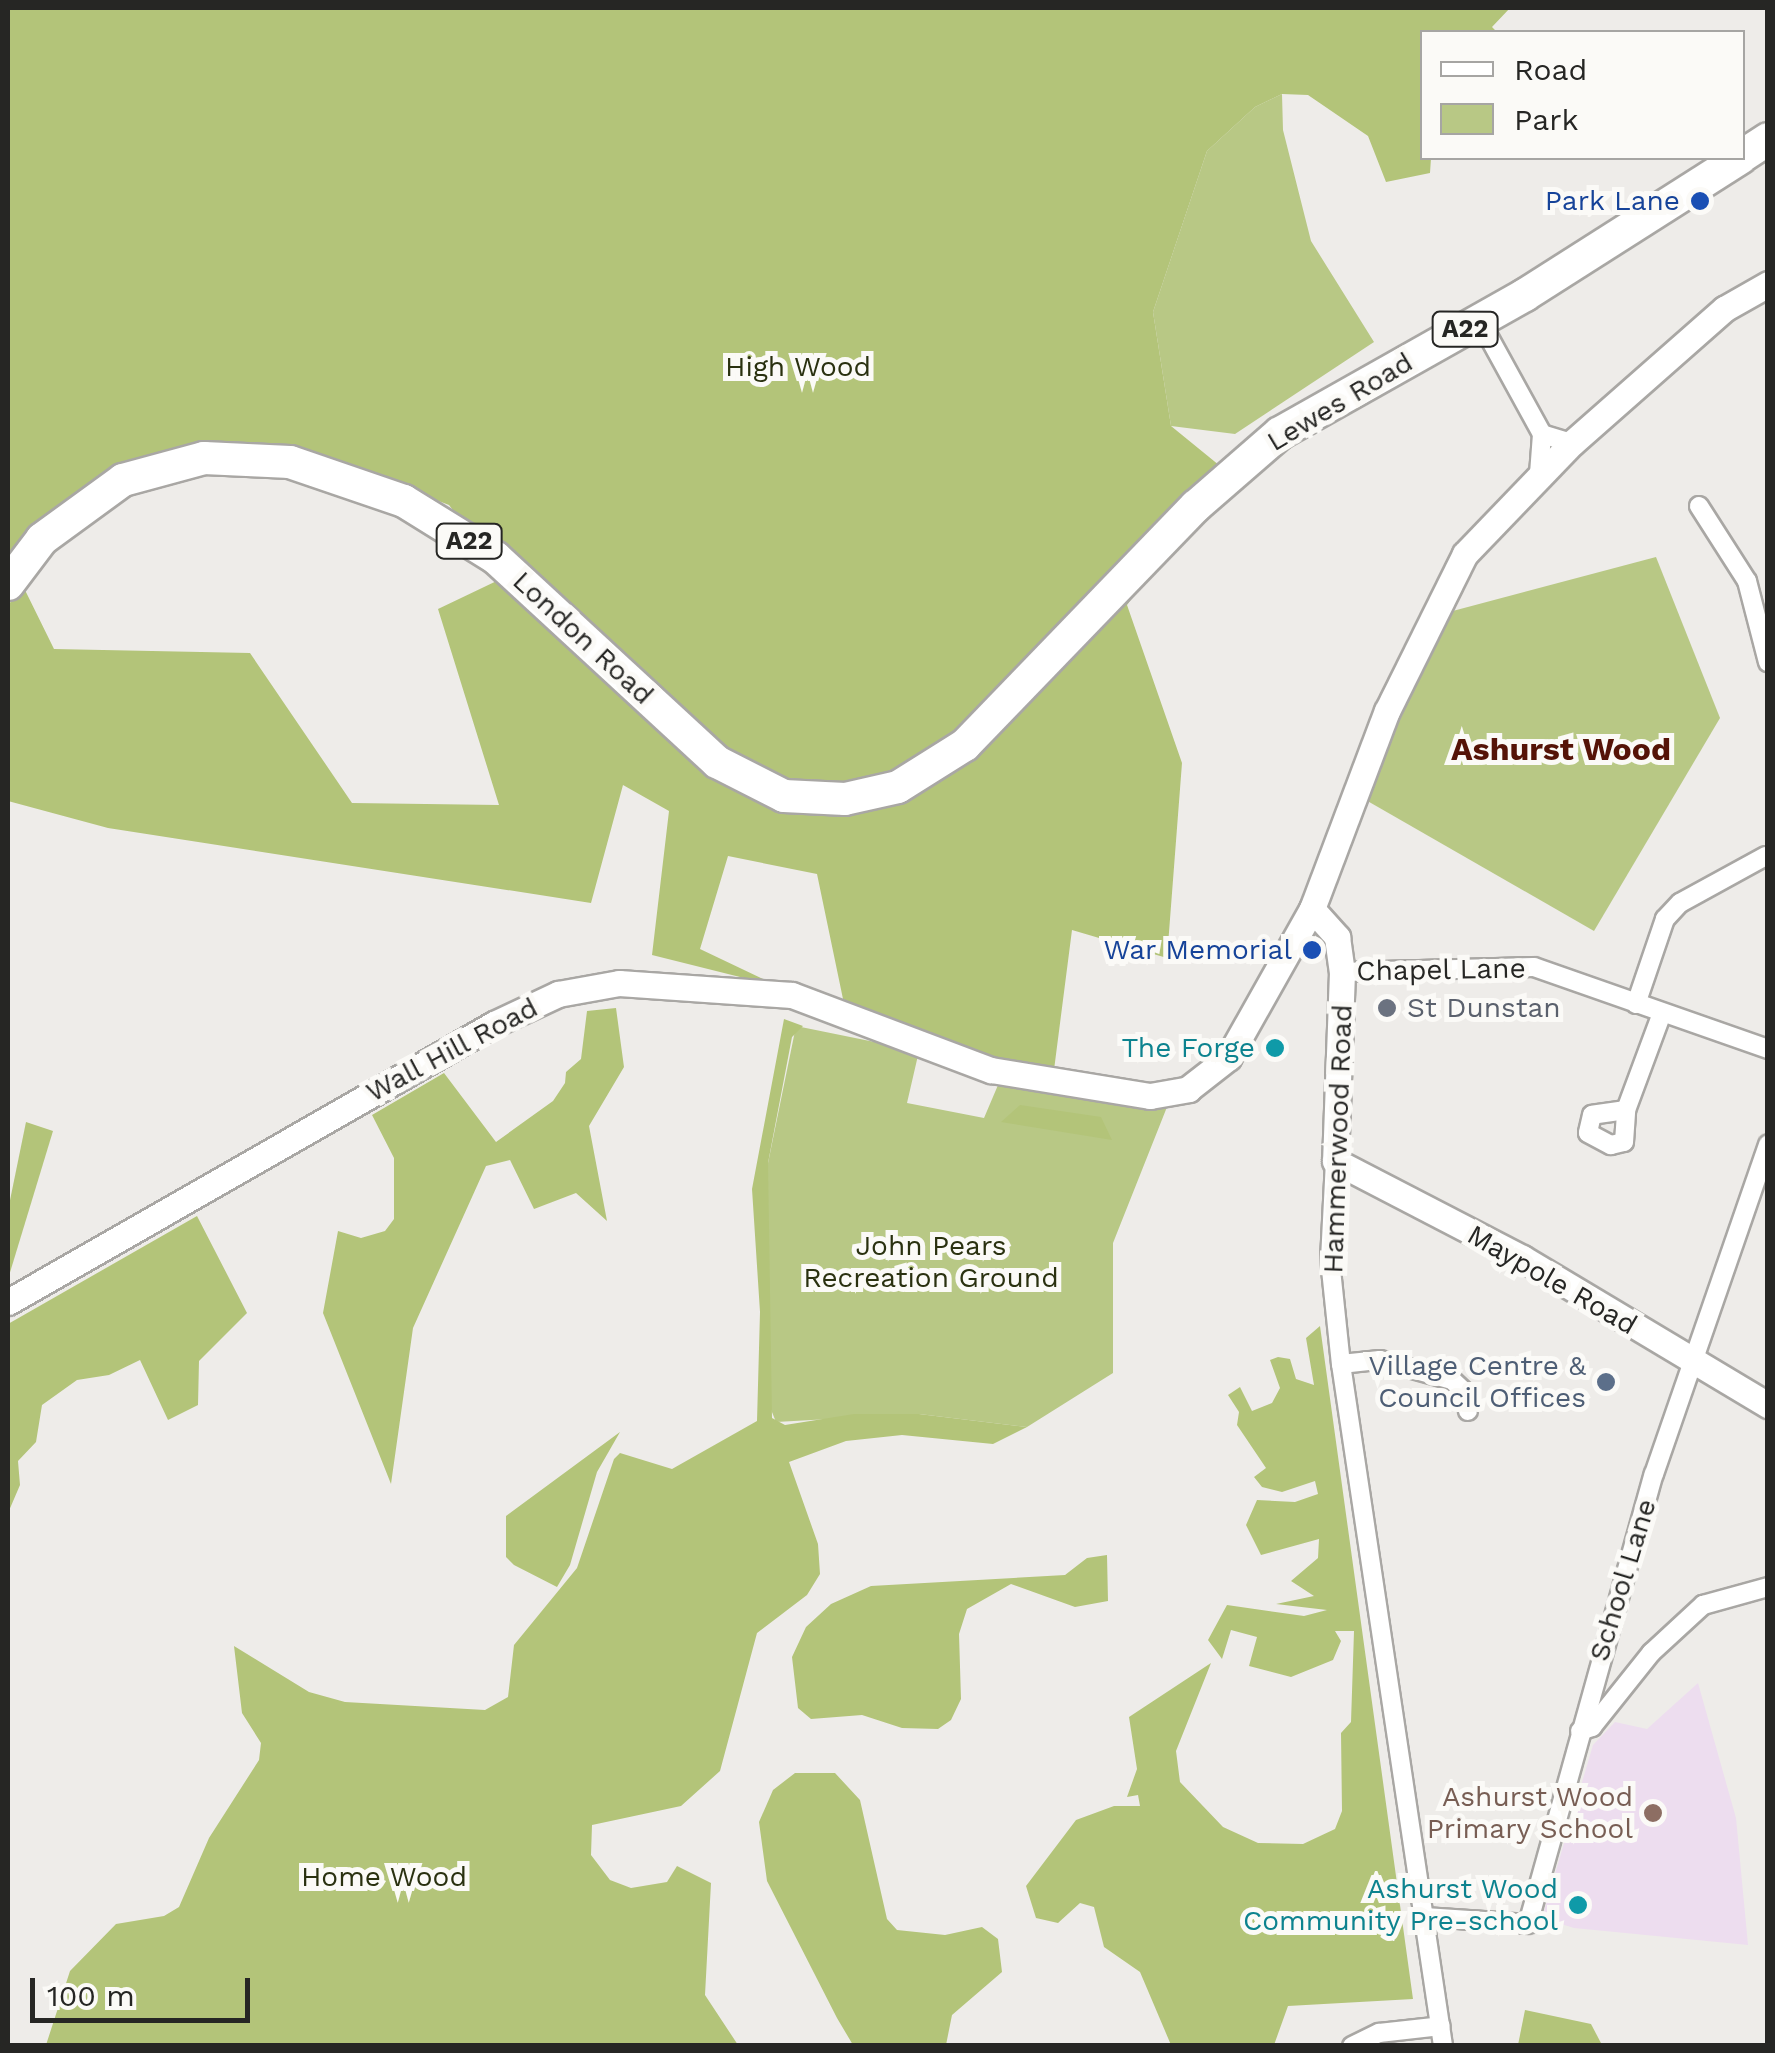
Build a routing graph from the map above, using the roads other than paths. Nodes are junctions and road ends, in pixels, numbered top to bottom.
1 (1768, 139) edge
2 (1745, 154) edge
3 (1736, 160) edge
4 (1768, 284) edge
5 (1480, 321) junction
6 (1542, 434) junction
7 (1572, 443) junction
8 (1539, 474) junction
9 (1699, 506) dead end
10 (8, 584) edge
11 (1768, 662) edge
12 (898, 787) joint
13 (1766, 856) edge
14 (1312, 909) junction
15 (1342, 972) junction
16 (1636, 1004) junction
17 (1662, 1013) junction
18 (1768, 1050) edge
19 (1626, 1110) dead end
20 (1768, 1144) edge
21 (1335, 1161) junction
22 (8, 1302) edge
23 (1691, 1358) junction
24 (1341, 1364) junction
25 (1768, 1405) edge
26 (1468, 1410) dead end
27 (1768, 1587) edge
28 (1580, 1732) junction
29 (1426, 1918) junction
30 (1441, 2026) junction
31 (1380, 2039) edge
32 (1352, 2046) edge
33 (1443, 2046) edge

1 - 2 highway, Lewes Road / A22
3 - 5 highway, Lewes Road / A22
4 - 7 street
5 - 6 street
5 - 12 highway, Lewes Road / A22
6 - 7 street
6 - 8 street
7 - 8 street
8 - 14 street
9 - 11 street
10 - 12 highway, London Road / A22
13 - 16 street
14 - 15 street, Hammerwood Road
14 - 22 street, Wall Hill Road
15 - 16 street, Chapel Lane
15 - 21 street, Hammerwood Road
16 - 17 street, Chapel Lane
17 - 18 street, Chapel Lane
17 - 19 street
20 - 23 street, School Lane
21 - 23 street, Maypole Road
21 - 24 street, Hammerwood Road
23 - 25 street, Maypole Road
23 - 28 street, School Lane
24 - 26 street
24 - 29 street, Hammerwood Road
27 - 28 street
28 - 29 street, School Lane
29 - 30 street, Hammerwood Road
30 - 31 street
30 - 33 street, Hammerwood Road
31 - 32 street

